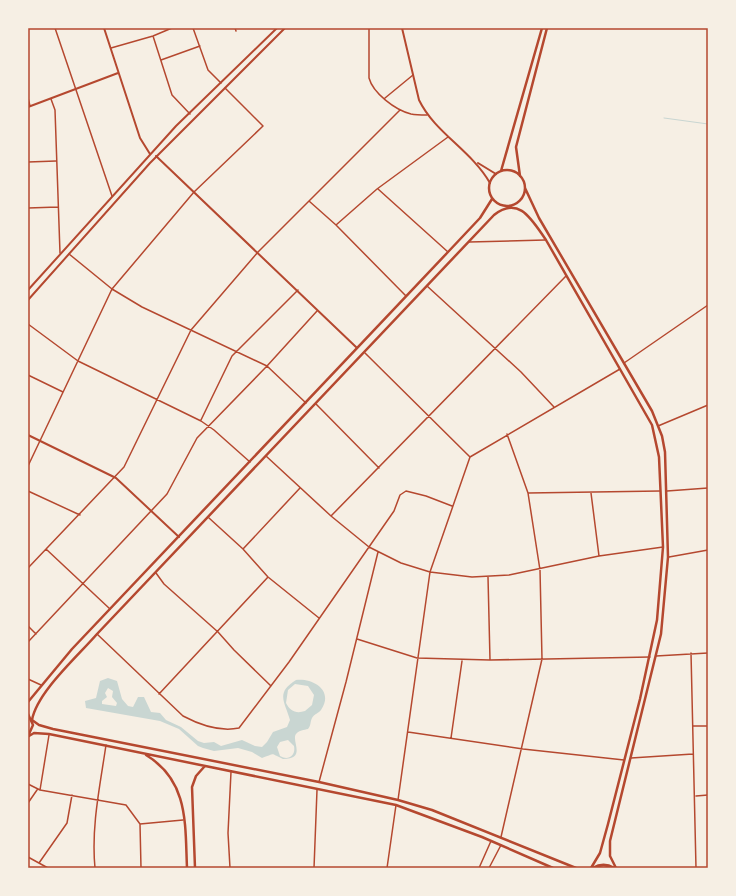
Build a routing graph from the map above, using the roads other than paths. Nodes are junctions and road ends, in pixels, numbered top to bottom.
1 (55, 28) edge
2 (104, 28) edge
3 (172, 28) edge
4 (193, 28) edge
5 (235, 28) edge
6 (277, 28) edge
7 (285, 28) edge
8 (369, 28) edge
9 (402, 28) edge
10 (542, 28) edge
11 (547, 28) edge
12 (236, 31) dead end
13 (152, 36) junction
14 (200, 46) junction
15 (111, 48) junction
16 (161, 60) junction
17 (118, 73) junction
18 (413, 75) junction
19 (221, 83) junction
20 (225, 88) junction
21 (75, 89) junction
22 (28, 98) edge
23 (52, 98) junction
24 (385, 99) junction
25 (29, 107) edge
26 (400, 110) junction
27 (190, 114) junction
28 (427, 115) junction
29 (448, 136) junction
30 (150, 154) junction
31 (156, 156) junction
32 (56, 161) junction
33 (28, 162) edge
34 (476, 162) junction
35 (501, 171) junction
36 (496, 174) junction
37 (520, 176) junction
38 (490, 183) junction
39 (525, 188) junction
40 (377, 189) junction
41 (194, 192) junction
42 (112, 196) junction
43 (492, 199) junction
44 (309, 200) junction
45 (510, 206) junction
46 (58, 207) junction
47 (28, 208) edge
48 (336, 225) junction
49 (546, 240) junction
50 (469, 242) junction
51 (258, 252) junction
52 (448, 252) junction
53 (60, 254) junction
54 (69, 254) junction
55 (566, 275) junction
56 (427, 286) junction
57 (112, 289) junction
58 (28, 290) edge
59 (298, 290) junction
60 (406, 296) junction
61 (28, 300) edge
62 (708, 305) edge
63 (317, 311) junction
64 (28, 324) edge
65 (191, 330) junction
66 (356, 347) junction
67 (494, 348) junction
68 (237, 351) junction
69 (365, 352) junction
70 (78, 361) junction
71 (624, 363) junction
72 (267, 366) junction
73 (620, 369) junction
74 (28, 375) edge
75 (63, 392) junction
76 (157, 399) junction
77 (306, 403) junction
78 (316, 404) junction
79 (708, 405) edge
80 (554, 407) junction
81 (430, 416) junction
82 (201, 421) junction
83 (208, 426) junction
84 (658, 426) junction
85 (507, 434) junction
86 (28, 436) edge
87 (39, 441) junction
88 (266, 456) junction
89 (470, 457) junction
90 (250, 462) junction
91 (28, 466) edge
92 (379, 468) junction
93 (116, 478) junction
94 (300, 488) junction
95 (708, 488) edge
96 (661, 490) junction
97 (28, 491) edge
98 (667, 491) junction
99 (591, 492) junction
100 (528, 493) junction
101 (452, 506) junction
102 (152, 511) junction
103 (80, 515) junction
104 (331, 516) junction
105 (209, 518) junction
106 (179, 537) junction
107 (369, 547) junction
108 (663, 547) junction
109 (46, 549) junction
110 (243, 550) junction
111 (708, 550) edge
112 (378, 552) junction
113 (599, 556) junction
114 (668, 557) junction
115 (28, 568) edge
116 (540, 570) junction
117 (430, 572) junction
118 (156, 573) junction
119 (268, 577) junction
120 (488, 577) junction
121 (83, 583) junction
122 (110, 609) junction
123 (319, 618) junction
124 (28, 626) edge
125 (218, 632) junction
126 (36, 634) junction
127 (97, 634) junction
128 (357, 638) junction
129 (28, 642) edge
130 (691, 653) junction
131 (708, 653) edge
132 (656, 656) junction
133 (650, 657) junction
134 (417, 658) junction
135 (542, 659) junction
136 (462, 660) junction
137 (490, 660) junction
138 (28, 679) edge
139 (41, 685) junction
140 (271, 686) junction
141 (159, 694) junction
142 (28, 702) edge
143 (28, 714) edge
144 (32, 720) junction
145 (693, 726) junction
146 (708, 726) edge
147 (408, 732) junction
148 (49, 734) junction
149 (28, 736) edge
150 (452, 738) junction
151 (106, 745) junction
152 (523, 749) junction
153 (144, 754) junction
154 (694, 754) junction
155 (631, 758) junction
156 (624, 760) junction
157 (204, 766) junction
158 (231, 772) junction
159 (319, 782) junction
160 (28, 784) edge
161 (317, 788) junction
162 (39, 790) junction
163 (72, 795) junction
164 (708, 795) edge
165 (695, 796) junction
166 (98, 799) junction
167 (398, 800) junction
168 (28, 803) edge
169 (396, 805) junction
170 (185, 820) junction
171 (140, 824) junction
172 (500, 839) junction
173 (491, 841) junction
174 (501, 845) junction
175 (28, 856) edge
176 (39, 863) junction
177 (48, 868) edge
178 (96, 868) edge
179 (141, 868) edge
180 (187, 868) edge
181 (195, 868) edge
182 (230, 868) edge
183 (314, 868) edge
184 (386, 868) edge
185 (479, 868) edge
186 (489, 868) edge
187 (554, 868) edge
188 (576, 868) edge
189 (592, 868) edge
190 (615, 868) edge
191 (696, 868) edge

1 - 21 street
2 - 15 street
3 - 13 street
4 - 14 street
5 - 12 street
6 - 19 street
7 - 20 street
8 - 24 street
9 - 18 street
10 - 35 main road
11 - 37 main road
13 - 15 street
13 - 16 street
14 - 16 street
14 - 19 street
15 - 17 street
16 - 27 street
17 - 21 street
17 - 30 street
18 - 24 street
18 - 28 street
19 - 27 street
20 - 31 street
20 - 41 street
21 - 23 street
21 - 42 street
22 - 25 street
23 - 25 street
23 - 32 street
24 - 26 street
26 - 28 street
26 - 44 street
27 - 30 street
28 - 29 street
29 - 34 street
29 - 40 street
30 - 42 street
31 - 41 street
31 - 54 street
32 - 33 street
32 - 46 street
34 - 36 street
34 - 38 street
35 - 36 main road
35 - 37 main road
36 - 38 main road
37 - 39 main road
38 - 43 main road
39 - 45 main road
39 - 71 main road
40 - 48 street
40 - 52 street
41 - 51 street
41 - 57 street
42 - 53 street
43 - 45 main road
43 - 52 main road
44 - 48 street
44 - 51 street
45 - 49 main road
45 - 50 main road
46 - 47 street
46 - 53 street
48 - 60 street
49 - 50 street
49 - 55 main road
50 - 56 main road
51 - 59 street
51 - 65 street
52 - 60 main road
53 - 58 street
54 - 57 street
54 - 61 street
55 - 67 street
55 - 73 main road
56 - 67 street
56 - 69 main road
57 - 65 street
57 - 70 street
59 - 63 street
59 - 68 street
60 - 66 main road
62 - 71 street
63 - 66 street
63 - 72 street
64 - 70 street
65 - 68 street
65 - 76 street
66 - 77 main road
67 - 80 street
67 - 81 street
68 - 72 street
68 - 82 street
69 - 78 main road
69 - 81 street
70 - 75 street
70 - 76 street
71 - 84 main road
72 - 77 street
72 - 83 street
73 - 80 street
73 - 96 main road
74 - 75 street
75 - 87 street
76 - 82 street
76 - 93 street
77 - 90 main road
78 - 88 main road
78 - 92 street
79 - 84 street
80 - 85 street
81 - 89 street
81 - 92 street
82 - 83 street
83 - 90 street
83 - 102 street
84 - 98 main road
85 - 89 street
85 - 100 street
86 - 87 street
87 - 91 street
87 - 93 street
88 - 94 street
88 - 105 main road
89 - 101 street
90 - 106 main road
92 - 104 street
93 - 102 street
93 - 103 street
94 - 104 street
94 - 110 street
95 - 98 street
96 - 99 street
96 - 108 main road
97 - 103 street
98 - 114 main road
99 - 100 street
99 - 113 street
100 - 116 street
101 - 107 street
101 - 117 street
102 - 106 street
102 - 121 street
103 - 109 street
104 - 107 street
105 - 110 street
105 - 118 main road
106 - 122 main road
107 - 112 street
107 - 123 street
108 - 113 street
108 - 133 main road
109 - 115 street
109 - 121 street
110 - 119 street
111 - 114 street
112 - 117 street
112 - 128 street
113 - 116 street
114 - 132 main road
116 - 120 street
116 - 135 street
117 - 120 street
117 - 134 street
118 - 125 street
118 - 127 main road
119 - 123 street
119 - 125 street
120 - 137 street
121 - 122 street
121 - 126 street
122 - 139 main road
123 - 140 street
124 - 126 street
125 - 140 street
125 - 141 street
126 - 129 street
127 - 141 street
127 - 144 main road
128 - 134 street
128 - 159 street
130 - 131 street
130 - 132 street
130 - 145 street
132 - 155 main road
133 - 135 street
133 - 156 main road
134 - 136 street
134 - 147 street
135 - 137 street
135 - 152 street
136 - 137 street
136 - 150 street
138 - 139 street
139 - 142 main road
140 - 141 street
143 - 144 main road
144 - 149 main road
144 - 159 main road
145 - 146 street
145 - 154 street
147 - 150 street
147 - 167 street
148 - 149 main road
148 - 151 main road
148 - 162 street
150 - 152 street
151 - 153 main road
151 - 166 street
152 - 156 street
152 - 172 street
153 - 157 main road
153 - 170 main road
154 - 155 street
154 - 165 street
155 - 190 main road
156 - 189 main road
157 - 158 main road
157 - 181 main road
158 - 161 main road
158 - 182 street
159 - 167 main road
160 - 162 street
161 - 169 main road
161 - 183 street
162 - 163 street
162 - 168 street
163 - 166 street
163 - 176 street
164 - 165 street
165 - 191 street
166 - 171 street
166 - 178 street
167 - 172 main road
169 - 173 main road
169 - 184 street
170 - 171 street
170 - 180 main road
171 - 179 street
172 - 188 main road
173 - 174 main road
173 - 185 street
174 - 186 street
174 - 187 main road
175 - 176 street
176 - 177 street
189 - 190 highway

